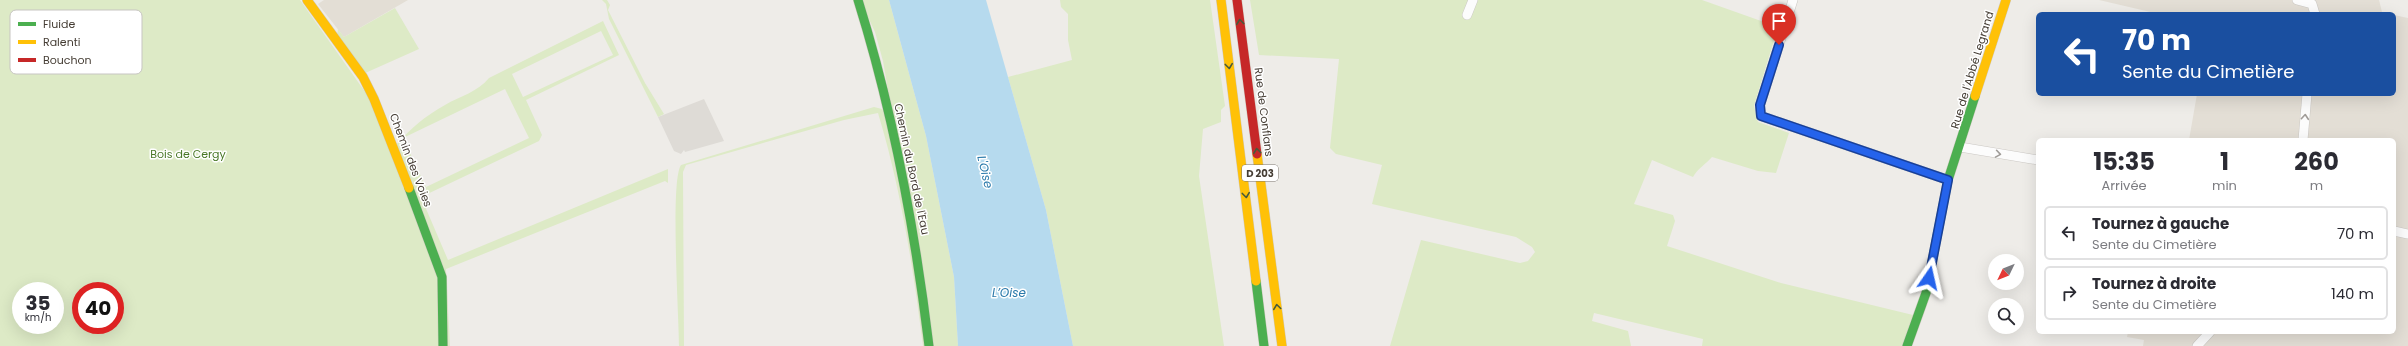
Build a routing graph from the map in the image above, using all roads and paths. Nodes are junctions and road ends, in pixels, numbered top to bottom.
1 (308, 0) edge
2 (858, 0) edge
3 (1221, 0) edge
4 (1237, 0) edge
5 (1473, 0) edge
6 (1793, 0) edge
7 (2006, 0) edge
8 (2298, 0) edge
9 (2314, 12) edge
10 (1467, 15) dead end
11 (2307, 96) edge
12 (2303, 138) edge
13 (1960, 147) junction
14 (2036, 160) edge
15 (1948, 180) junction
16 (2396, 231) edge
17 (2408, 234) edge
18 (2208, 334) edge
19 (443, 346) edge
20 (929, 346) edge
21 (1264, 346) edge
22 (1282, 346) edge
23 (1907, 346) edge
24 (2197, 346) edge

1 - 19 street, Chemin des Voies
2 - 20 street, Chemin du Bord de l'Eau
3 -> 21 street, D 203
22 -> 4 street, Rue de Conflans / D 203
5 - 10 street
6 - 15 street
7 - 13 street, Rue de l'Abbé Legrand
8 - 9 street
12 -> 11 street
13 -> 14 street
13 - 15 street, Rue de l'Abbé Legrand
15 - 23 street, Rue de l'Abbé Legrand
16 - 17 street
18 - 24 street

